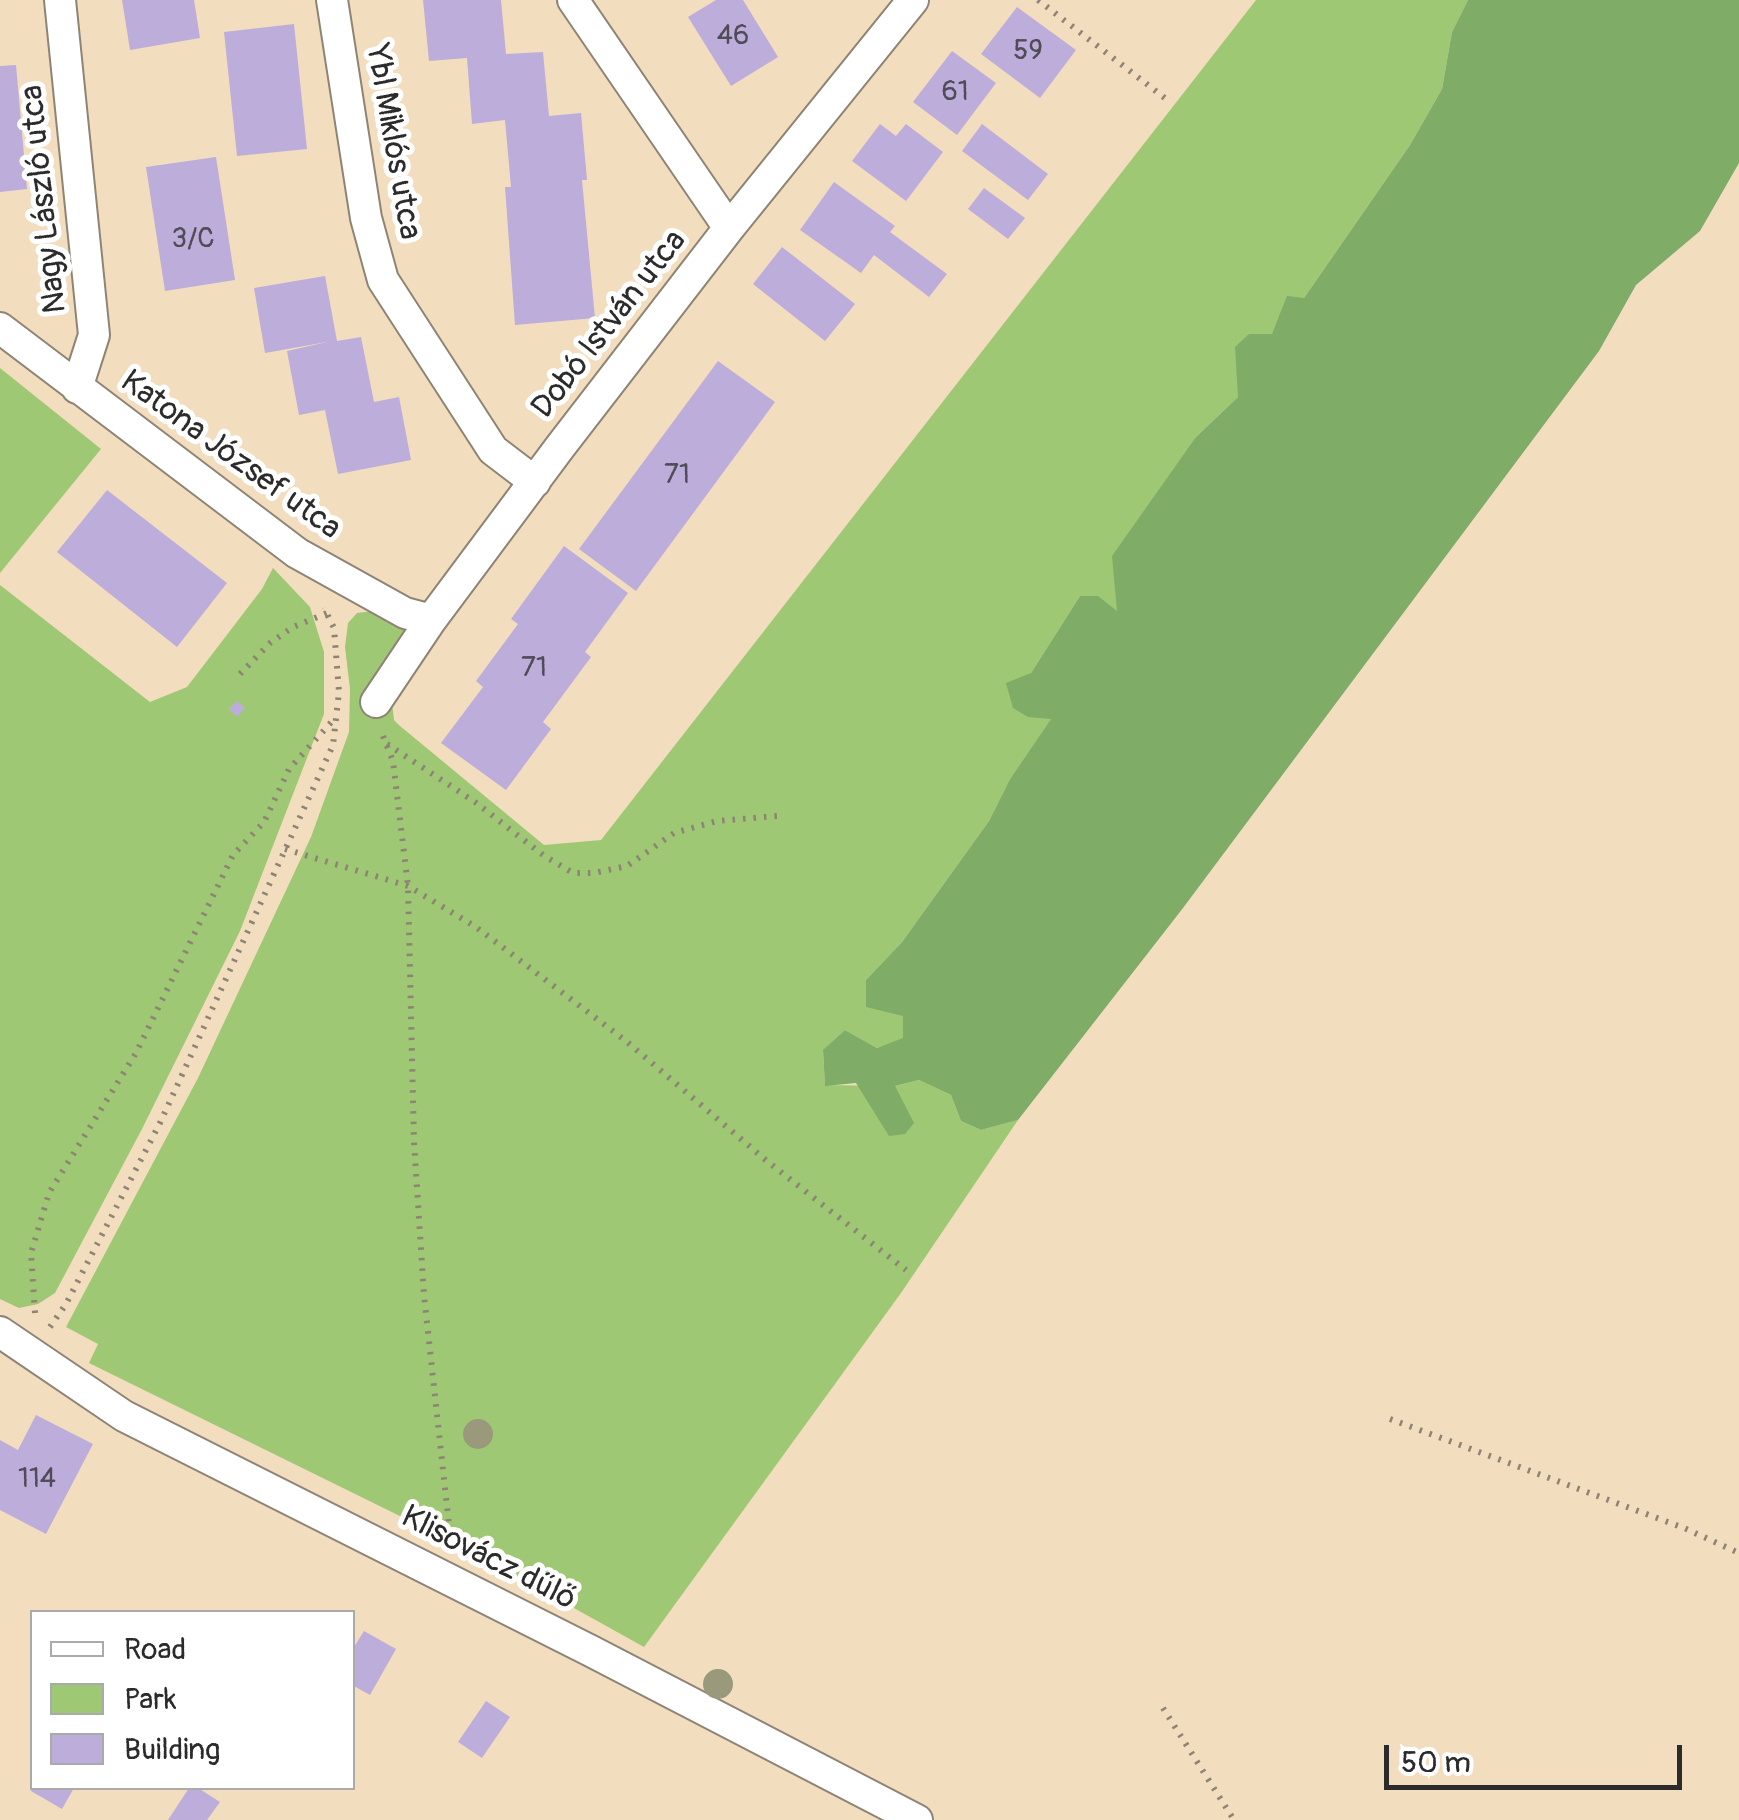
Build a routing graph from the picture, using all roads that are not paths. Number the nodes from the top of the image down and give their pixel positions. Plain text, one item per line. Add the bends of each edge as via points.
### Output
1 (60, 0) edge
2 (332, 0) edge
3 (573, 0) edge
4 (913, 0) edge
5 (729, 228) junction
6 (0, 328) edge
7 (78, 388) junction
8 (535, 482) junction
9 (431, 620) junction
10 (370, 714) road end
11 (0, 1332) edge
12 (916, 1820) edge

1 - 7 street, Nagy László utca via 94,336
2 - 8 street, Ybl Miklós utca via 366,218 383,280 493,450
3 - 5 street
4 - 5 street, Dobó István utca
5 - 8 street, Dobó István utca
6 - 7 street, Katona József utca
7 - 9 street, Katona József utca via 296,553 405,613
8 - 9 street, Dobó István utca
9 - 10 street, Dobó István utca
11 - 12 street, Klisovácz dűlő via 36,1348 124,1416

